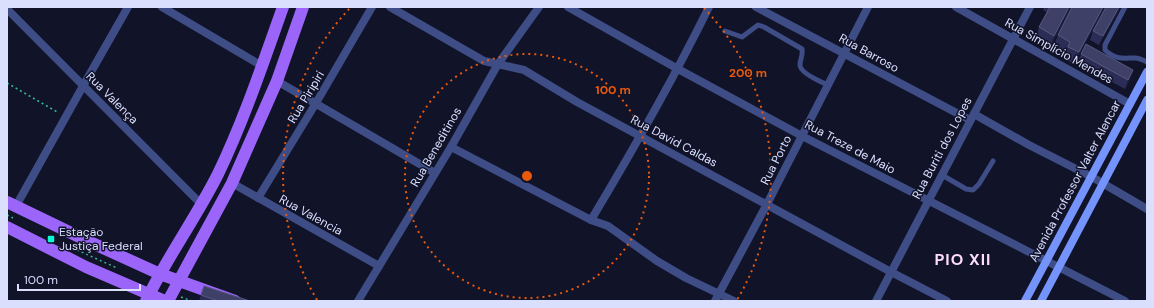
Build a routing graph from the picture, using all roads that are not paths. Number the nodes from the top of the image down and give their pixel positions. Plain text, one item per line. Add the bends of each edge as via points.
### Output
1 (128, 7) edge
2 (162, 7) edge
3 (283, 7) edge
4 (303, 7) edge
5 (372, 7) edge
6 (390, 7) edge
7 (539, 7) edge
8 (568, 7) edge
9 (709, 7) edge
10 (756, 7) edge
11 (868, 7) edge
12 (956, 7) edge
13 (1030, 7) edge
14 (1126, 7) edge
15 (7, 9) edge
16 (725, 31) dead end
17 (1012, 40) junction
18 (844, 53) junction
19 (1147, 62) edge
20 (498, 64) junction
21 (262, 66) junction
22 (678, 69) junction
23 (1147, 72) edge
24 (277, 81) junction
25 (828, 85) junction
26 (83, 86) junction
27 (316, 103) junction
28 (1130, 104) junction
29 (1146, 105) edge
30 (1124, 115) junction
31 (972, 117) junction
32 (1136, 120) junction
33 (641, 136) junction
34 (802, 136) junction
35 (451, 147) junction
36 (994, 161) dead end
37 (435, 173) junction
38 (942, 175) junction
39 (1092, 177) junction
40 (232, 183) junction
41 (1102, 183) junction
42 (258, 198) junction
43 (928, 201) junction
44 (12, 204) edge
45 (201, 204) junction
46 (767, 204) junction
47 (1147, 209) edge
48 (591, 220) junction
49 (7, 227) edge
50 (1046, 261) junction
51 (379, 266) junction
52 (1058, 267) junction
53 (891, 272) junction
54 (160, 274) junction
55 (178, 281) junction
56 (717, 297) edge
57 (148, 298) edge
58 (165, 301) edge
59 (168, 301) edge
60 (235, 301) edge
61 (358, 301) edge
62 (734, 301) edge
63 (876, 301) edge
64 (946, 301) edge
65 (1025, 301) edge
66 (1041, 301) edge
67 (1125, 301) edge

1 - 26 street
2 - 21 street
3 - 21 main road
4 - 24 main road
5 - 27 street, Rua Piripiri
6 - 20 street, Rua David Caldas via 484,61
7 - 20 street, Rua Beneditinos
8 - 22 street, Rua Treze de Maio
9 - 22 street
10 - 18 street, Rua Barroso
11 - 18 street, Rua Porto
12 - 17 street, Rua Simplício Mendes
13 - 17 street, Rua Buriti dos Lopes
14 - 19 lane via 1105,45 1105,50 1119,58 1136,58
15 - 26 street, Rua Valença
16 - 25 lane via 742,38 758,25 764,27 802,49 801,69
17 - 28 street, Rua Simplício Mendes
17 - 31 street, Rua Buriti dos Lopes
18 - 25 street, Rua Porto
18 - 31 street, Rua Barroso
20 - 33 street, Rua David Caldas via 524,70
20 - 35 street, Rua Beneditinos
21 - 45 main road via 238,127
22 - 33 street
22 - 34 street, Rua Treze de Maio
23 - 28 main road, Avenida Professor Valter Alencar
24 - 27 street
24 - 40 main road
25 - 34 street, Rua Porto
26 - 44 street
26 - 45 street, Rua Valença
27 - 37 street
27 - 42 street, Rua Piripiri
28 - 30 main road, Avenida Professor Valter Alencar
29 - 32 main road, Avenida Professor Valter Alencar
30 - 32 main road
30 - 39 main road, Avenida Professor Valter Alencar
31 - 38 street, Rua Buriti dos Lopes
31 - 39 street, Rua Barroso
32 - 41 main road, Avenida Professor Valter Alencar
33 - 46 street, Rua David Caldas
33 - 48 street
34 - 43 street, Rua Treze de Maio
34 - 46 street, Rua Porto
35 - 37 street, Rua Beneditinos
35 - 48 street
36 - 38 lane via 973,190
37 - 51 street, Rua Beneditinos
38 - 43 street, Rua Buriti dos Lopes
39 - 41 street, Rua Barroso
39 - 50 main road, Avenida Professor Valter Alencar
40 - 42 street, Rua Valencia
40 - 55 main road
41 - 47 street, Rua Barroso
41 - 52 main road, Avenida Professor Valter Alencar
42 - 51 street, Rua Valencia
43 - 50 street, Rua Treze de Maio
43 - 53 street, Rua Buriti dos Lopes
44 - 54 main road
45 - 54 main road
46 - 53 street, Rua David Caldas
46 - 56 street, Rua Porto
48 - 56 street via 615,230 657,261
49 - 57 main road
50 - 52 street, Rua Treze de Maio
50 - 65 main road, Avenida Professor Valter Alencar
51 - 61 street, Rua Beneditinos
52 - 66 main road, Avenida Professor Valter Alencar
52 - 67 street, Rua Treze de Maio
53 - 63 street, Rua Buriti dos Lopes
53 - 64 street, Rua David Caldas
54 - 55 main road
54 - 57 main road
55 - 59 main road
55 - 60 main road
56 - 62 street
57 - 58 main road

